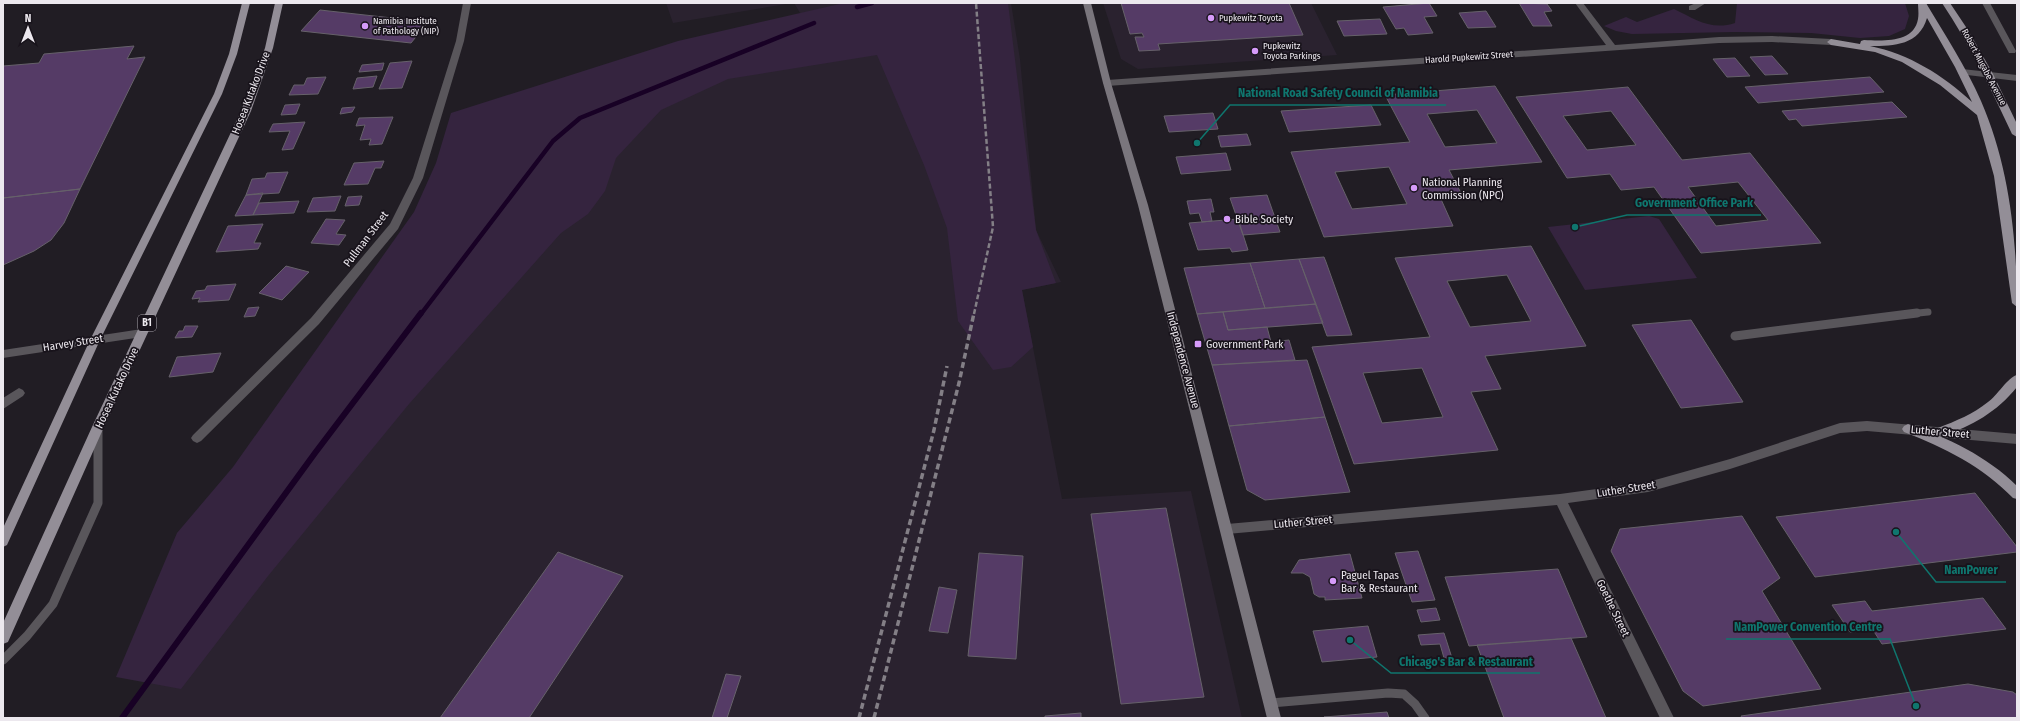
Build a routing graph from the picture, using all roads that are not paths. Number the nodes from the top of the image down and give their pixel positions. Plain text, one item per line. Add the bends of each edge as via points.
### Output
1 (246, 3) edge
2 (279, 3) edge
3 (467, 3) edge
4 (1087, 3) edge
5 (1579, 3) edge
6 (1702, 3) edge
7 (1922, 3) edge
8 (1946, 3) edge
9 (1986, 3) edge
10 (1692, 8) dead end
11 (1832, 42) junction
12 (1612, 47) junction
13 (2012, 51) dead end
14 (1962, 72) junction
15 (1989, 74) junction
16 (2016, 78) edge
17 (1107, 83) junction
18 (1981, 115) junction
19 (2017, 134) edge
20 (2017, 303) edge
21 (1928, 312) dead end
22 (142, 333) junction
23 (1735, 336) dead end
24 (95, 340) junction
25 (3, 354) edge
26 (2017, 379) edge
27 (19, 393) dead end
28 (3, 404) edge
29 (98, 427) junction
30 (1908, 429) junction
31 (1942, 431) junction
32 (197, 438) dead end
33 (2017, 439) edge
34 (2017, 494) edge
35 (1560, 499) junction
36 (1227, 529) junction
37 (3, 541) edge
38 (3, 638) edge
39 (3, 660) edge
40 (1271, 703) junction
41 (1274, 718) edge
42 (1425, 718) edge
43 (1667, 718) edge

1 - 24 main road via 233,54 218,94
2 - 22 main road, Hosea Kutako Drive / B1 via 269,48 246,111
3 - 32 street, Pullman Street via 460,41 418,178 394,226 315,321
4 - 17 main road, Independence Avenue
5 - 12 street
6 - 10 street
7 - 11 main road via 1922,27 1913,37 1898,42
7 - 14 main road
8 - 15 main road, Robert Mugabe Avenue
9 - 13 street
11 - 12 street, Harold Pupkewitz Street via 1765,39
11 - 18 main road via 1878,50 1922,69 1956,91
12 - 17 street, Harold Pupkewitz Street
14 - 15 street
14 - 18 main road
15 - 16 street
15 - 19 main road, Robert Mugabe Avenue
17 - 36 main road, Independence Avenue via 1143,205
18 - 20 main road via 1989,135 1999,183
21 - 23 lane
22 - 24 street, Harvey Street
22 - 29 main road, Hosea Kutako Drive / B1
24 - 25 street, Harvey Street
24 - 37 main road
26 - 31 main road via 1998,402 1975,417
27 - 28 street
29 - 38 main road, Hosea Kutako Drive / B1
29 - 39 lane via 98,503 53,604
30 - 31 street, Luther Street
30 - 34 main road via 1931,437 1970,457 2008,484
30 - 35 street, Luther Street via 1867,426 1840,428 1730,464 1648,487
31 - 33 street, Luther Street
35 - 36 street, Luther Street
35 - 43 street, Goethe Street
36 - 40 main road, Independence Avenue
40 - 41 main road, Independence Avenue
40 - 42 lane via 1388,693 1404,694

